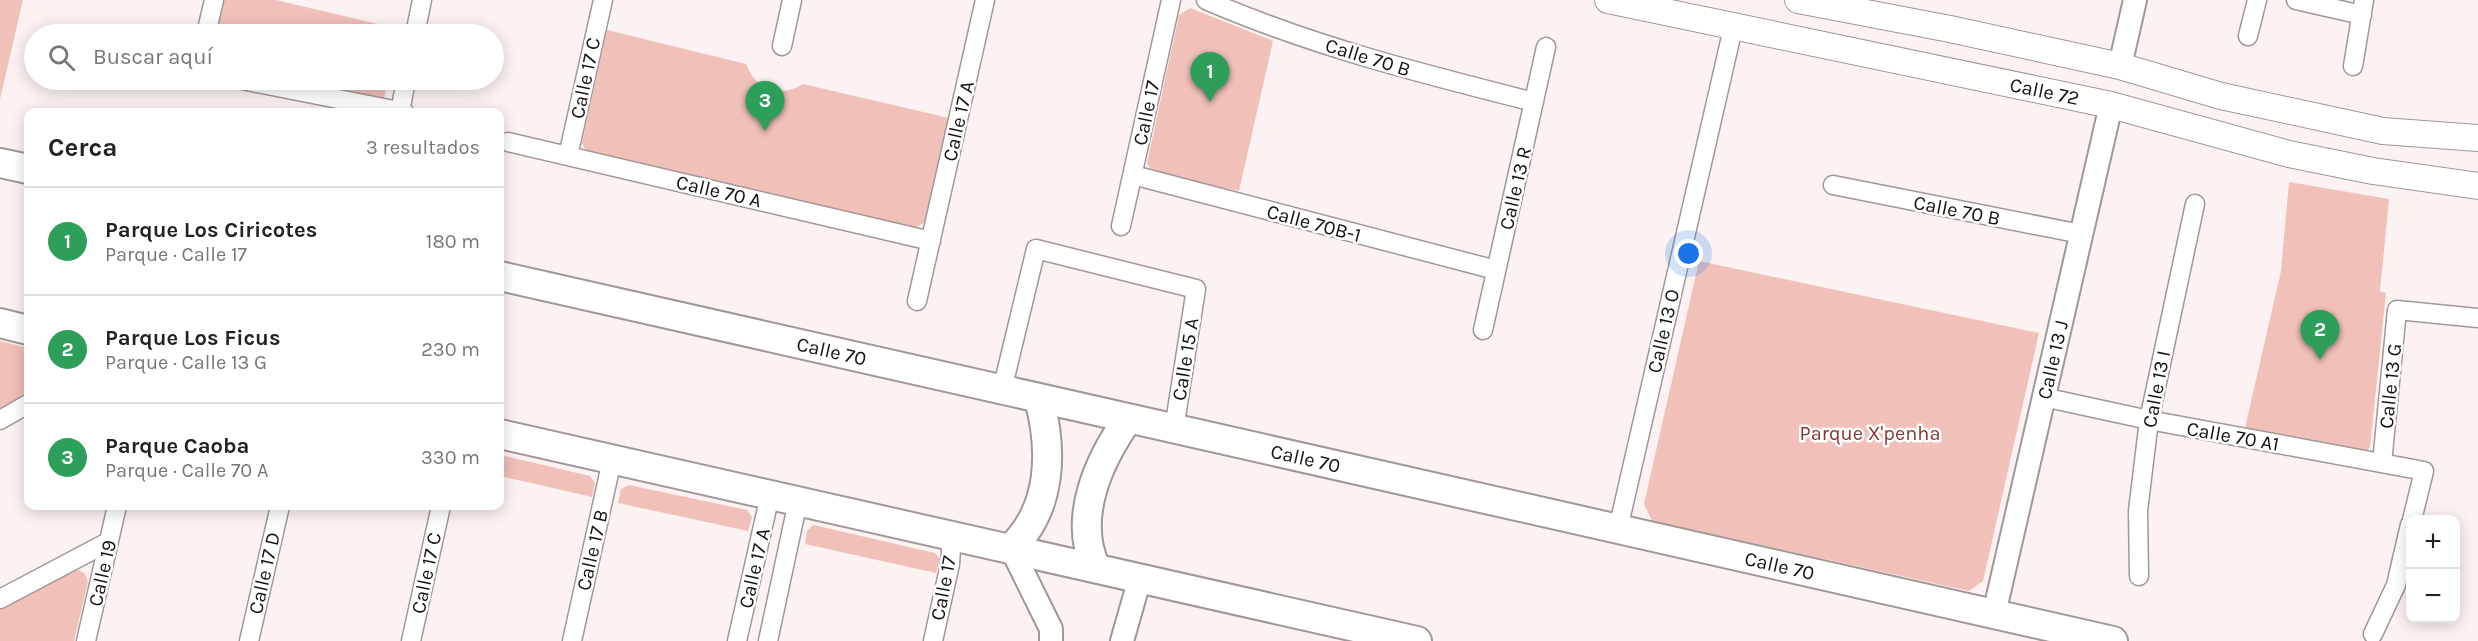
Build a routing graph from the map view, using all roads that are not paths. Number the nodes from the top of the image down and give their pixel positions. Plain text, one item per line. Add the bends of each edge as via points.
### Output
1 (214, 0) edge
2 (422, 0) edge
3 (603, 0) edge
4 (792, 0) edge
5 (985, 0) edge
6 (1171, 0) edge
7 (1798, 0) edge
8 (2135, 0) edge
9 (2257, 0) edge
10 (2296, 0) edge
11 (1216, 2) edge
12 (1622, 2) edge
13 (1869, 7) edge
14 (2363, 8) edge
15 (208, 24) edge
16 (417, 24) edge
17 (1733, 28) junction
18 (1950, 29) junction
19 (2248, 36) dead end
20 (782, 46) dead end
21 (1546, 47) dead end
22 (2120, 66) junction
23 (2353, 66) dead end
24 (1941, 70) junction
25 (292, 90) edge
26 (405, 90) edge
27 (2221, 96) junction
28 (1534, 102) junction
29 (2111, 105) junction
30 (382, 108) edge
31 (402, 108) edge
32 (2213, 134) junction
33 (2478, 138) edge
34 (508, 142) dead end
35 (568, 156) junction
36 (0, 163) edge
37 (24, 168) edge
38 (1132, 175) junction
39 (1833, 185) dead end
40 (2478, 186) edge
41 (2195, 204) dead end
42 (1121, 226) dead end
43 (2081, 234) junction
44 (931, 241) junction
45 (1496, 270) junction
46 (504, 277) edge
47 (917, 302) dead end
48 (2478, 318) edge
49 (0, 323) edge
50 (24, 329) edge
51 (1483, 330) dead end
52 (1002, 390) junction
53 (2043, 397) junction
54 (1039, 399) junction
55 (24, 406) edge
56 (1128, 419) junction
57 (0, 420) edge
58 (2149, 420) junction
59 (1174, 429) junction
60 (504, 435) edge
61 (612, 459) junction
62 (2382, 463) junction
63 (770, 495) junction
64 (798, 501) junction
65 (116, 510) edge
66 (279, 510) edge
67 (440, 510) edge
68 (2413, 515) edge
69 (1618, 529) junction
70 (952, 535) junction
71 (108, 542) junction
72 (2406, 542) edge
73 (1011, 548) junction
74 (1096, 568) junction
75 (2139, 576) dead end
76 (1140, 578) junction
77 (0, 599) edge
78 (1994, 614) junction
79 (2373, 634) dead end
80 (86, 641) edge
81 (249, 641) edge
82 (411, 641) edge
83 (572, 641) edge
84 (737, 641) edge
85 (768, 641) edge
86 (933, 641) edge
87 (1051, 641) edge
88 (1122, 641) edge
89 (1417, 641) edge
90 (2113, 641) edge

1 - 15 street
2 - 16 street
3 - 35 street, Calle 17 C
4 - 20 street
5 - 44 street, Calle 17 A
6 - 38 street, Calle 17
7 - 13 main road, Calle 72
8 - 22 street
9 - 19 street
10 - 14 street
11 - 28 street, Calle 70 B via 1258,22 1390,66
12 - 17 main road, Calle 72
13 - 18 main road, Calle 72
14 - 23 street
17 - 24 main road, Calle 72
17 - 69 street, Calle 13 O
18 - 22 main road, Calle 72
18 - 24 main road
21 - 28 street, Calle 13 R
22 - 27 main road, Calle 72
24 - 29 main road, Calle 72
25 - 30 street
26 - 31 street
27 - 32 main road
27 - 33 main road, Calle 72 via 2382,131
28 - 45 street, Calle 13 R
29 - 32 main road, Calle 72
29 - 43 street, Calle 13 J
32 - 40 main road, Calle 72 via 2373,171
34 - 35 street, Calle 70 A
35 - 44 street, Calle 70 A
36 - 37 main road
38 - 42 street, Calle 17
38 - 45 street, Calle 70B-1
39 - 43 street, Calle 70 B
41 - 58 street, Calle 13 I
43 - 53 street, Calle 13 J
44 - 47 street, Calle 17 A
45 - 51 street, Calle 13 R
46 - 52 main road, Calle 70
48 - 62 street, Calle 13 G via 2397,310
49 - 50 main road
52 - 54 main road, Calle 70
52 - 59 street, Calle 15 A via 1036,249 1197,289
53 - 58 street, Calle 70 A1
53 - 78 street, Calle 13 J
54 - 56 main road, Calle 70
54 - 73 main road via 1047,428 1045,486 1036,514 1023,537
55 - 57 street
56 - 59 main road, Calle 70
56 - 74 main road via 1109,445 1090,499 1090,555
58 - 62 street, Calle 70 A1
58 - 75 street, Calle 13 I via 2138,511
59 - 69 main road, Calle 70
60 - 61 main road
61 - 63 main road
61 - 83 street, Calle 17 B
62 - 68 street, Calle 70 A1 via 2424,471
63 - 64 main road
63 - 84 street, Calle 17 A
64 - 70 main road
64 - 85 street, Calle 17 A
65 - 71 street, Calle 19
66 - 81 street, Calle 17 D
67 - 82 street, Calle 17 C
69 - 78 main road, Calle 70
70 - 73 main road
70 - 86 street, Calle 17 via 950,564
71 - 77 street
71 - 80 street, Calle 19
72 - 79 street via 2396,585
73 - 74 main road
73 - 87 street via 1051,629
74 - 76 main road
76 - 88 street
76 - 89 main road
78 - 90 main road, Calle 70

